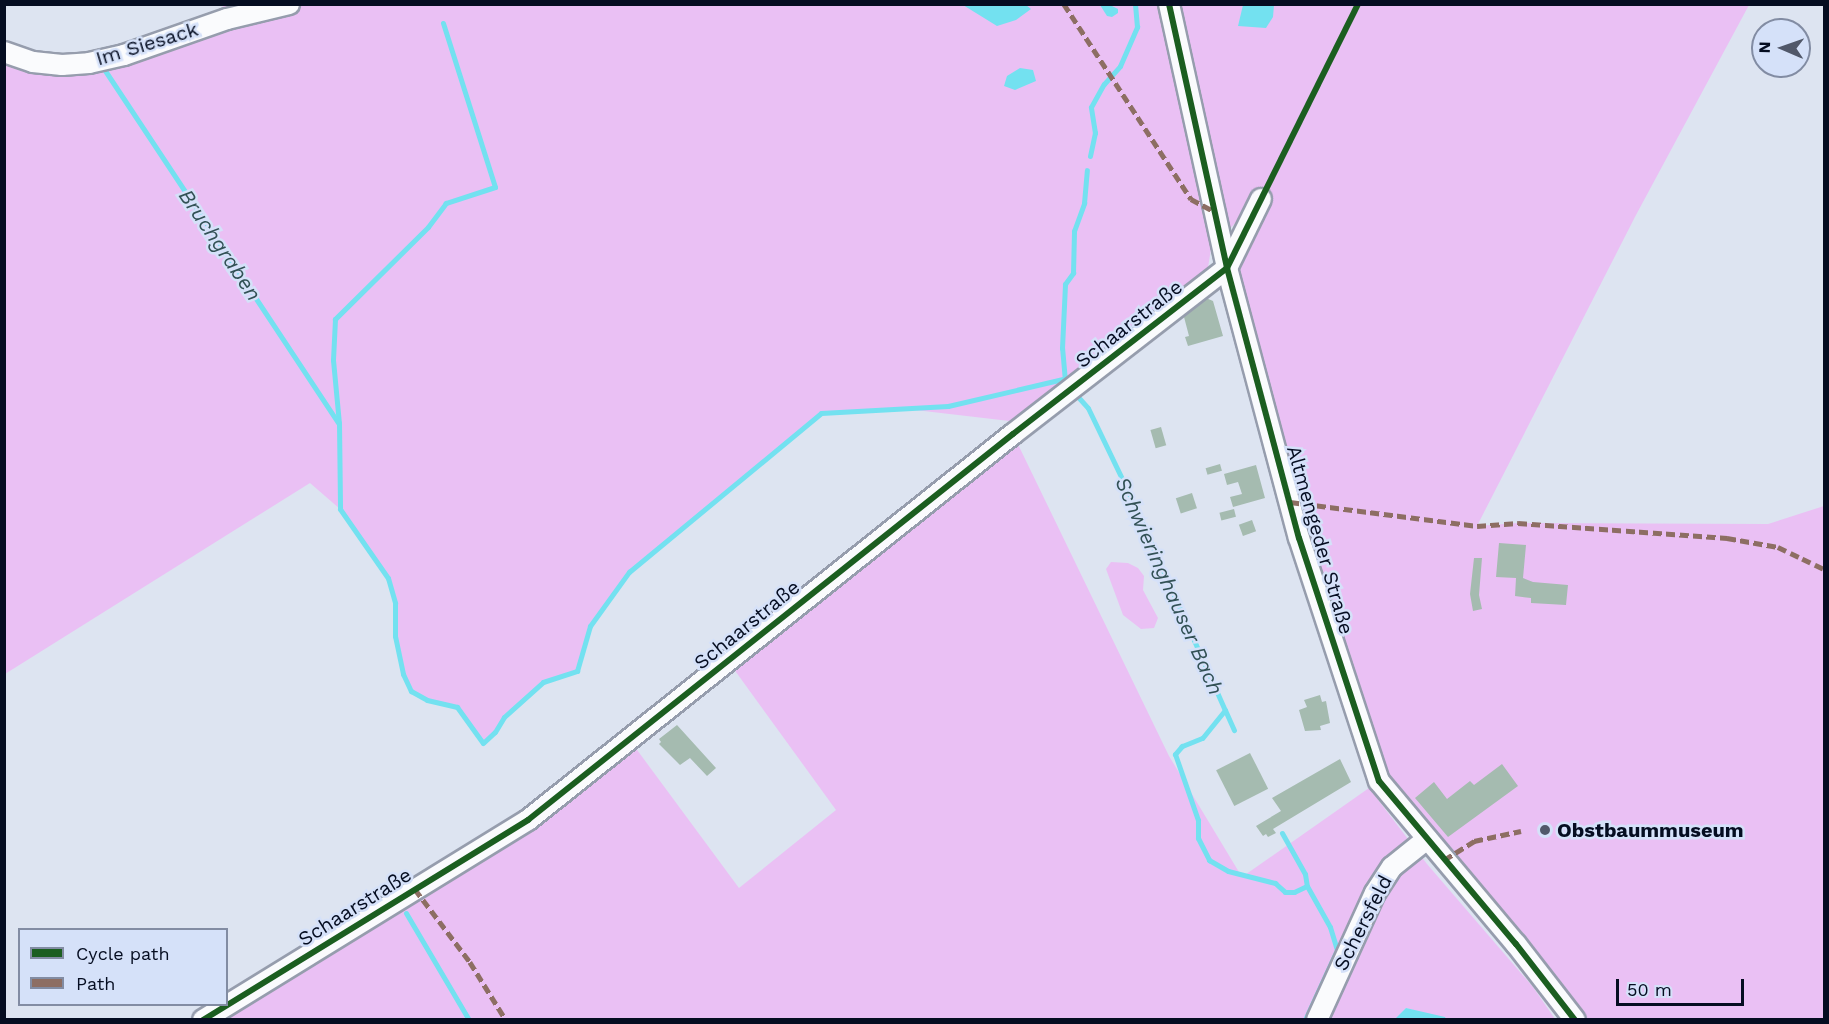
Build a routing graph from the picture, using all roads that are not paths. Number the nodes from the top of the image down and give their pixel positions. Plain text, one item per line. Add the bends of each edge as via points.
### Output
1 (289, 4) edge
2 (1169, 4) edge
3 (4, 52) edge
4 (1261, 199) dead end
5 (1227, 268) junction
6 (1427, 839) junction
7 (228, 1005) edge
8 (226, 1006) edge
9 (203, 1020) edge
10 (1317, 1020) edge
11 (1575, 1020) edge

1 - 3 street, Im Siesack via 227,19 124,55 89,63 33,62
2 - 5 street, Altmengeder Straße
4 - 5 street, Schaarstraße
5 - 6 street, Altmengeder Straße via 1299,538 1364,742 1379,781
5 - 7 street, Schaarstraße via 528,820
6 - 10 street, Schersfeld via 1392,867 1375,893
6 - 11 street, Altmengeder Straße
8 - 9 street, Schaarstraße

